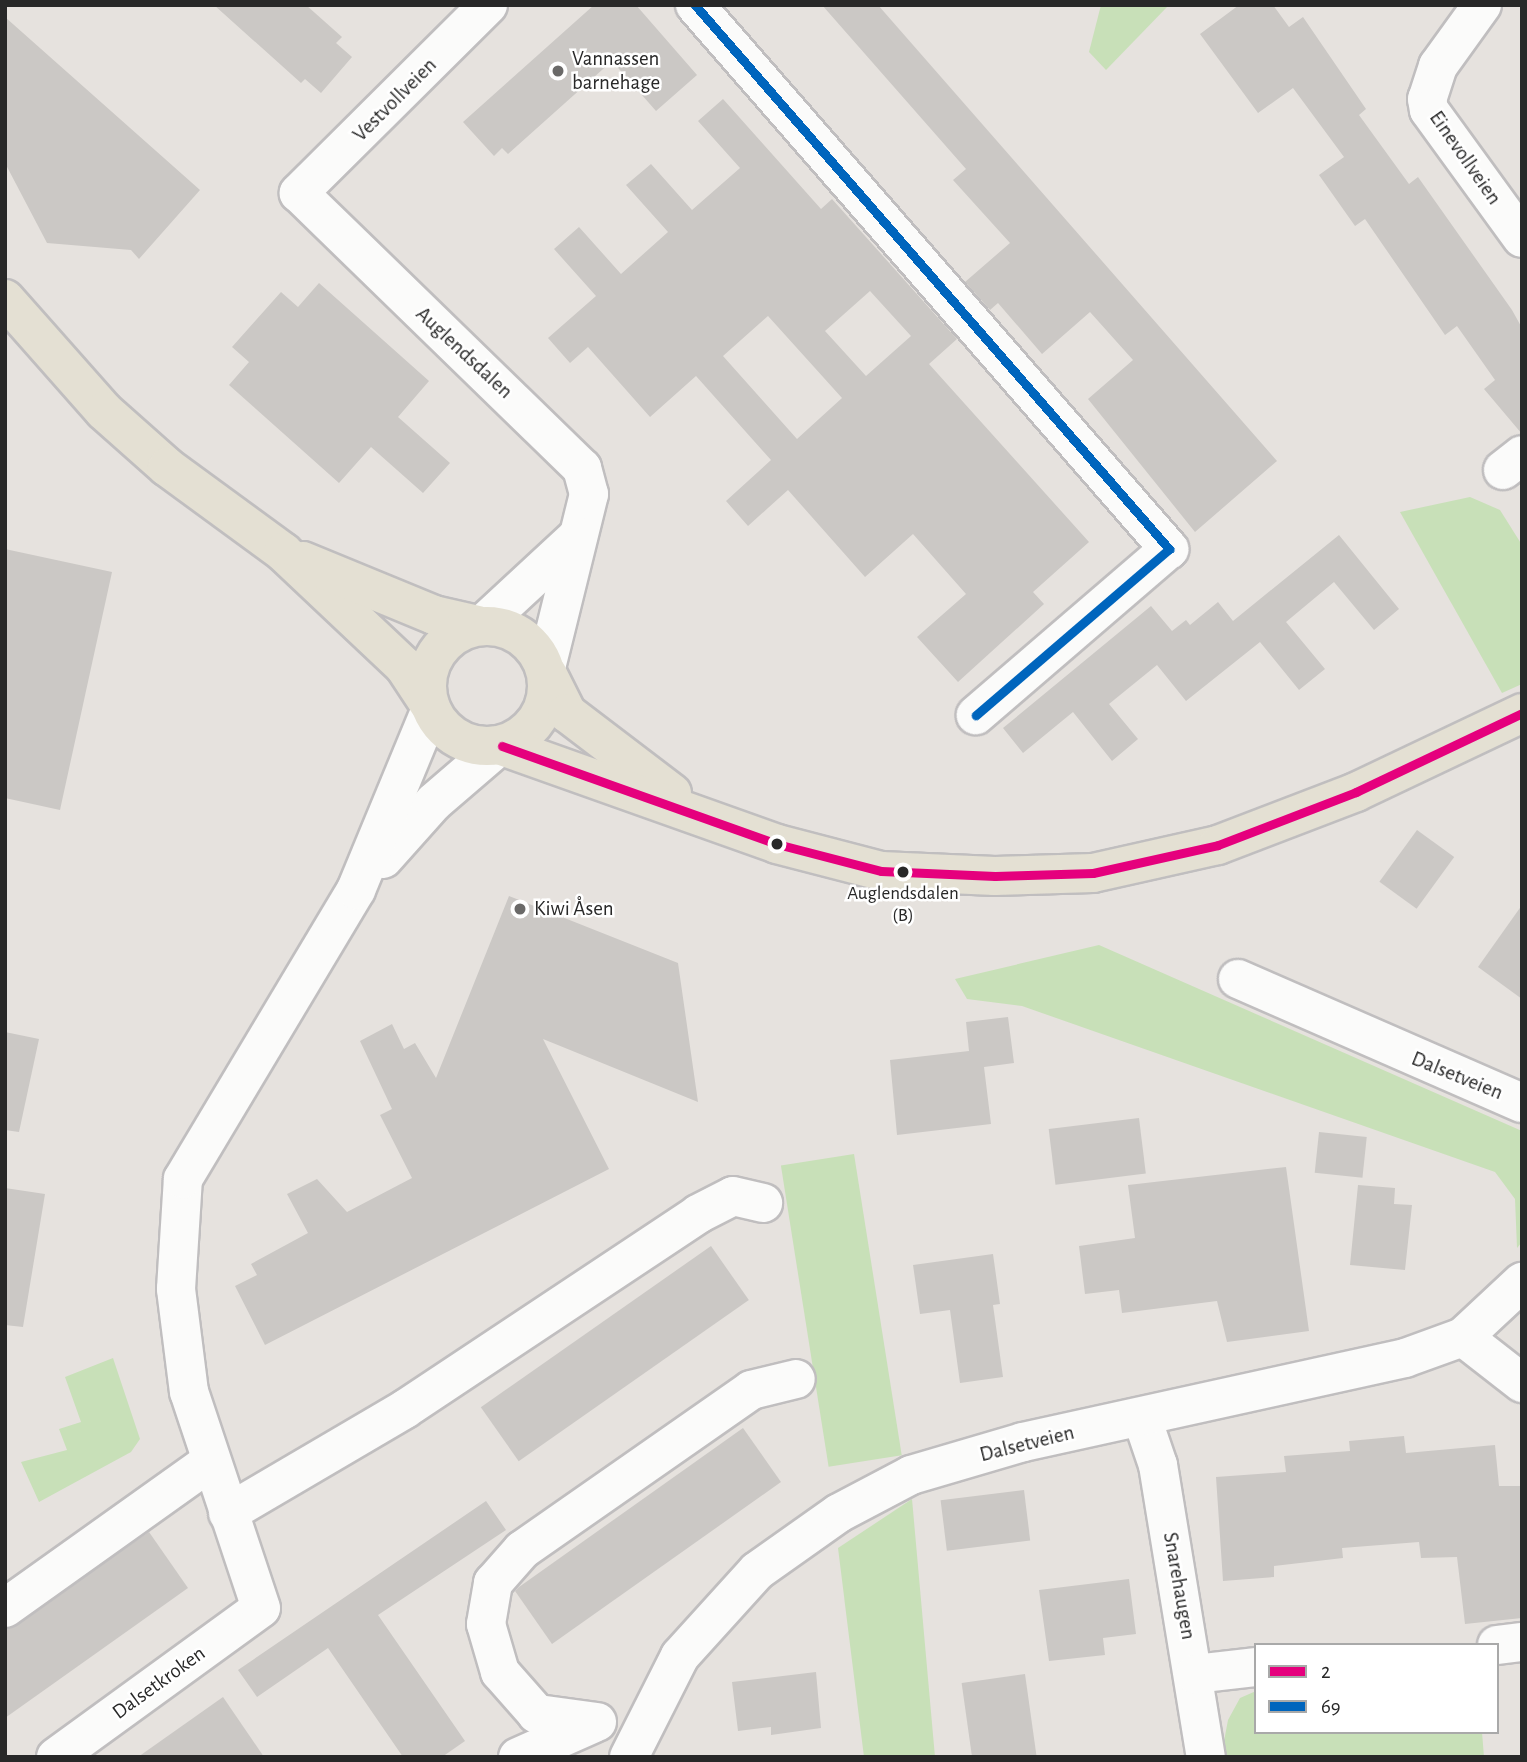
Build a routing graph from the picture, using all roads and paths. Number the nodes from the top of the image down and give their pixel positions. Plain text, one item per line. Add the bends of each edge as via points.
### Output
1 (488, 5) edge
2 (695, 5) edge
3 (1482, 5) edge
4 (299, 193) joint
5 (1522, 238) edge
6 (5, 299) edge
7 (582, 532) junction
8 (283, 552) junction
9 (480, 625) junction
10 (547, 670) junction
11 (430, 707) junction
12 (1522, 713) edge
13 (976, 715) dead end
14 (500, 746) junction
15 (707, 819) junction
16 (356, 890) junction
17 (1238, 979) dead end
18 (1522, 1102) edge
19 (763, 1203) dead end
20 (1522, 1282) edge
21 (1463, 1337) junction
22 (796, 1380) dead end
23 (1522, 1383) edge
24 (1142, 1418) junction
25 (210, 1462) junction
26 (228, 1513) junction
27 (5, 1608) edge
28 (1522, 1642) edge
29 (1499, 1645) edge
30 (1254, 1667) edge
31 (1195, 1674) junction
32 (597, 1722) junction
33 (634, 1742) edge
34 (56, 1757) edge
35 (518, 1757) edge
36 (1206, 1757) edge

1 - 4 street, Vestvollveien
2 - 13 street via 1169,549
3 - 5 street, Einevollveien via 1438,66 1427,99 1429,110
4 - 7 street, Auglendsdalen via 582,468 589,494
6 - 8 main road via 104,411 167,467
7 - 9 street
7 - 10 street, Auglendsdalen
8 - 9 main road via 434,615
8 - 11 main road via 404,666
9 - 10 main road via 509,629 521,636
9 - 11 main road via 446,640 428,670
10 - 14 main road via 546,704 535,722
10 - 15 main road via 567,713
11 - 14 main road via 446,732 470,745
11 - 16 street
12 - 15 main road via 1356,792 1218,845 1093,873 995,876 881,871
14 - 15 main road
14 - 16 street via 434,802
16 - 25 street via 183,1179 176,1289 189,1392
17 - 18 street, Dalsetveien
19 - 26 street via 733,1196 698,1214 405,1409
20 - 21 street, Dalsetveien
21 - 23 street
21 - 24 street, Dalsetveien via 1405,1358
22 - 32 street via 751,1390 522,1550 493,1583 485,1624 500,1672 537,1714
24 - 31 street, Snarehaugen via 1158,1465
24 - 33 street, Dalsetveien via 1023,1442 911,1475 839,1513 757,1571 680,1657
25 - 26 street
25 - 27 street
26 - 34 street, Dalsetkroken via 261,1608
28 - 29 street
30 - 31 street
31 - 36 street, Snarehaugen
32 - 33 street
32 - 35 street

